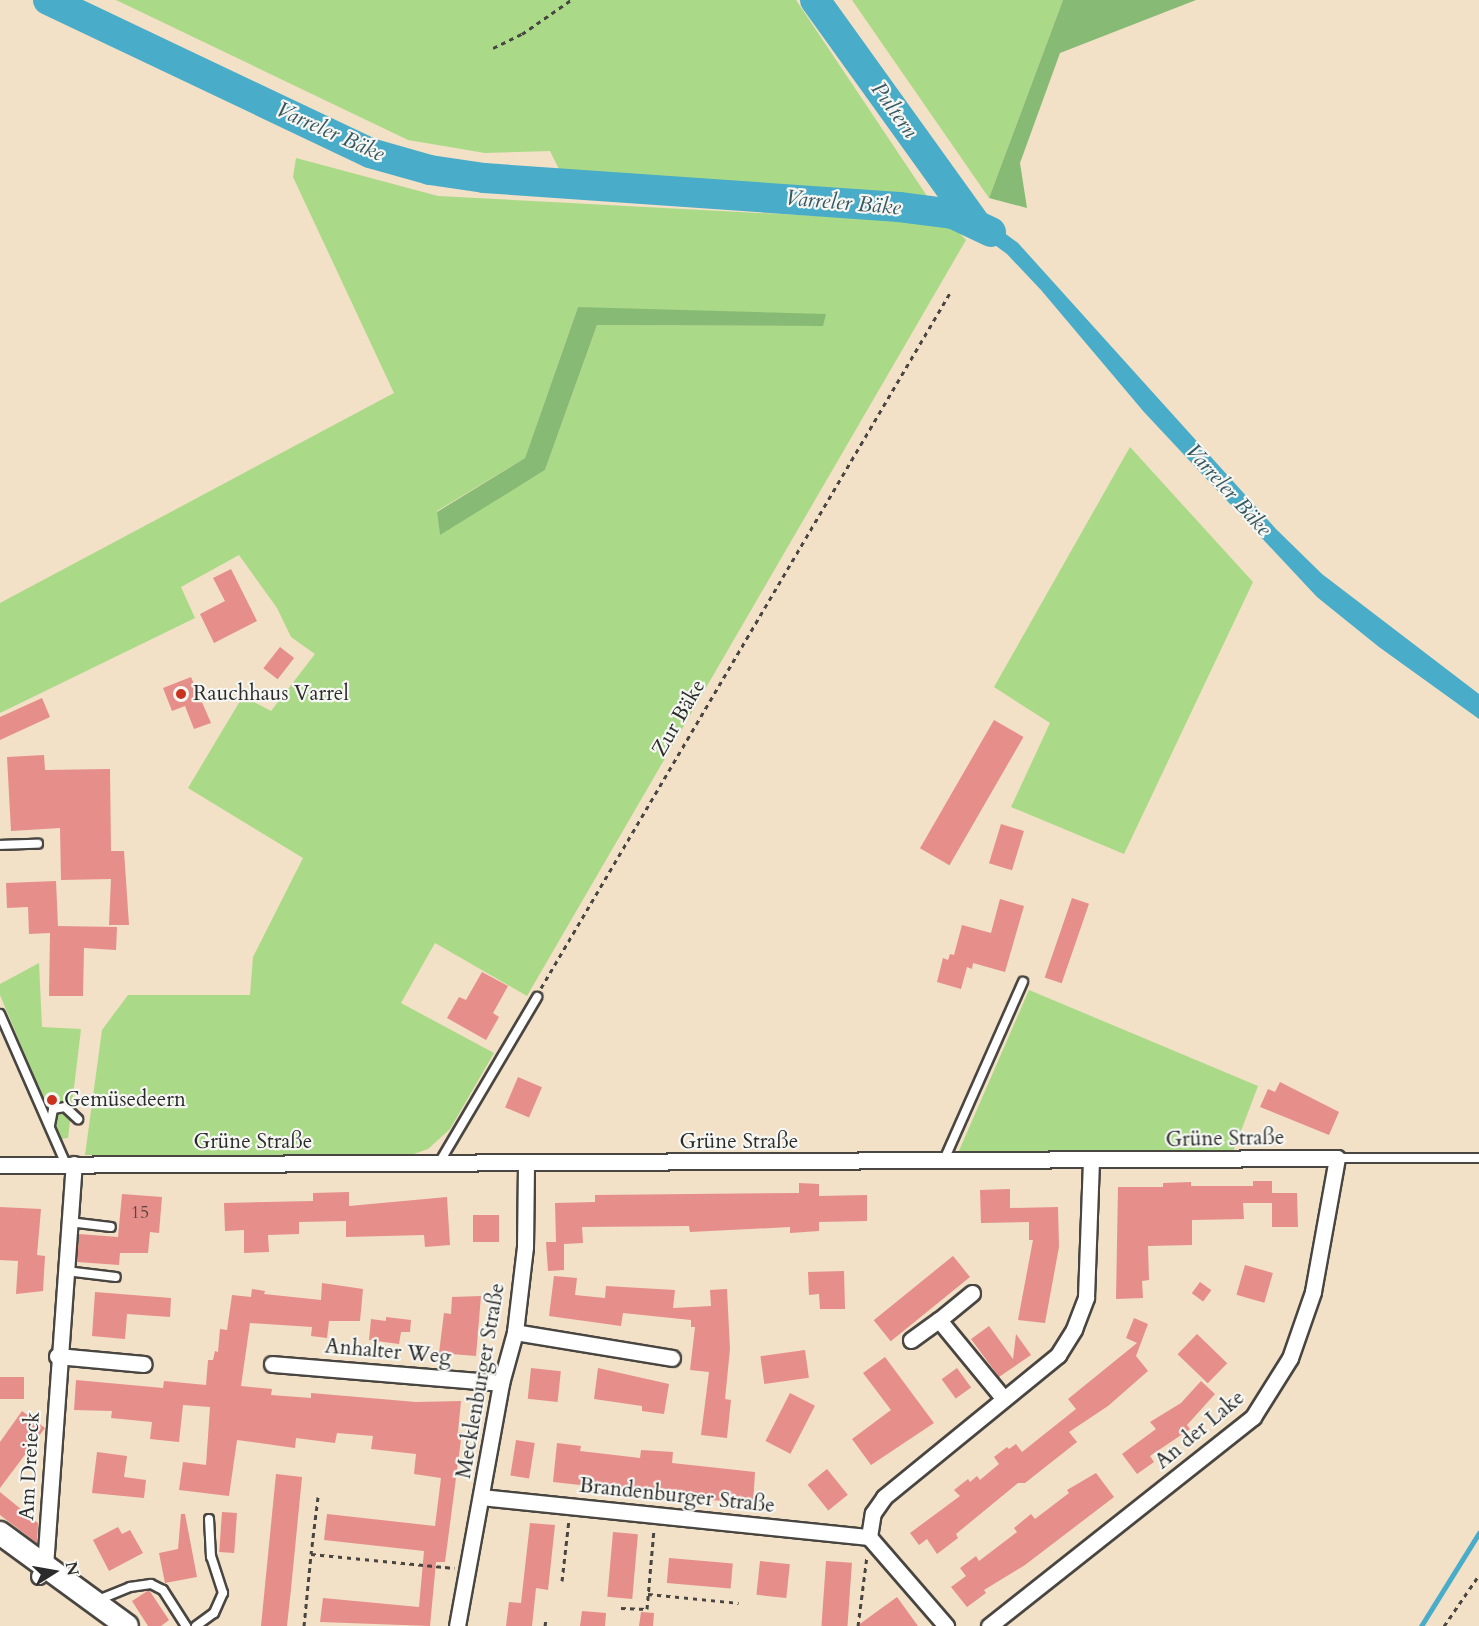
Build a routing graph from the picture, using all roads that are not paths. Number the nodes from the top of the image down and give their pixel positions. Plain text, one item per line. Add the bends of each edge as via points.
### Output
1 (38, 844) dead end
2 (0, 845) edge
3 (1023, 982) dead end
4 (537, 997) road end
5 (0, 1014) edge
6 (78, 1119) dead end
7 (50, 1127) junction
8 (1337, 1158) junction
9 (1479, 1158) edge
10 (944, 1160) junction
11 (1090, 1162) junction
12 (439, 1163) junction
13 (70, 1164) junction
14 (526, 1164) junction
15 (0, 1165) edge
16 (69, 1222) junction
17 (111, 1227) dead end
18 (64, 1271) junction
19 (116, 1276) dead end
20 (972, 1293) dead end
21 (939, 1320) junction
22 (515, 1332) junction
23 (910, 1340) dead end
24 (57, 1356) junction
25 (672, 1358) dead end
26 (144, 1364) dead end
27 (272, 1364) dead end
28 (501, 1383) junction
29 (1004, 1399) junction
30 (481, 1497) junction
31 (209, 1519) dead end
32 (0, 1533) edge
33 (869, 1537) junction
34 (42, 1571) junction
35 (94, 1602) junction
36 (127, 1626) edge
37 (186, 1626) edge
38 (196, 1626) edge
39 (457, 1626) edge
40 (946, 1626) edge
41 (989, 1626) edge

1 - 2 lane
3 - 10 lane
4 - 12 lane
5 - 7 lane
6 - 7 lane via 65,1107 53,1109
7 - 13 lane
8 - 9 lane, Grüne Straße
8 - 11 street, Grüne Straße
8 - 41 street, An der Lake via 1313,1292 1290,1359 1253,1417
10 - 11 street, Grüne Straße
10 - 14 street, Grüne Straße
11 - 29 street via 1086,1297 1074,1329 1058,1355
12 - 13 street, Grüne Straße
12 - 14 street, Grüne Straße
13 - 15 street, Grüne Straße
13 - 16 street, Am Dreieck
14 - 22 street, Mecklenburger Straße via 525,1247
16 - 17 lane
16 - 18 street, Am Dreieck
18 - 19 lane
18 - 24 street, Am Dreieck
20 - 21 street
21 - 23 street
21 - 29 street
22 - 25 street
22 - 28 street, Mecklenburger Straße
24 - 26 street
24 - 34 street, Am Dreieck
27 - 28 street, Anhalter Weg
28 - 30 street, Mecklenburger Straße
29 - 33 street via 884,1497 873,1514
30 - 33 street, Brandenburger Straße
30 - 39 street, Mecklenburger Straße
31 - 38 lane via 211,1557 223,1593 214,1613
32 - 34 main road
33 - 40 street
34 - 35 main road
35 - 36 main road
35 - 37 lane via 130,1587 151,1584 163,1590

